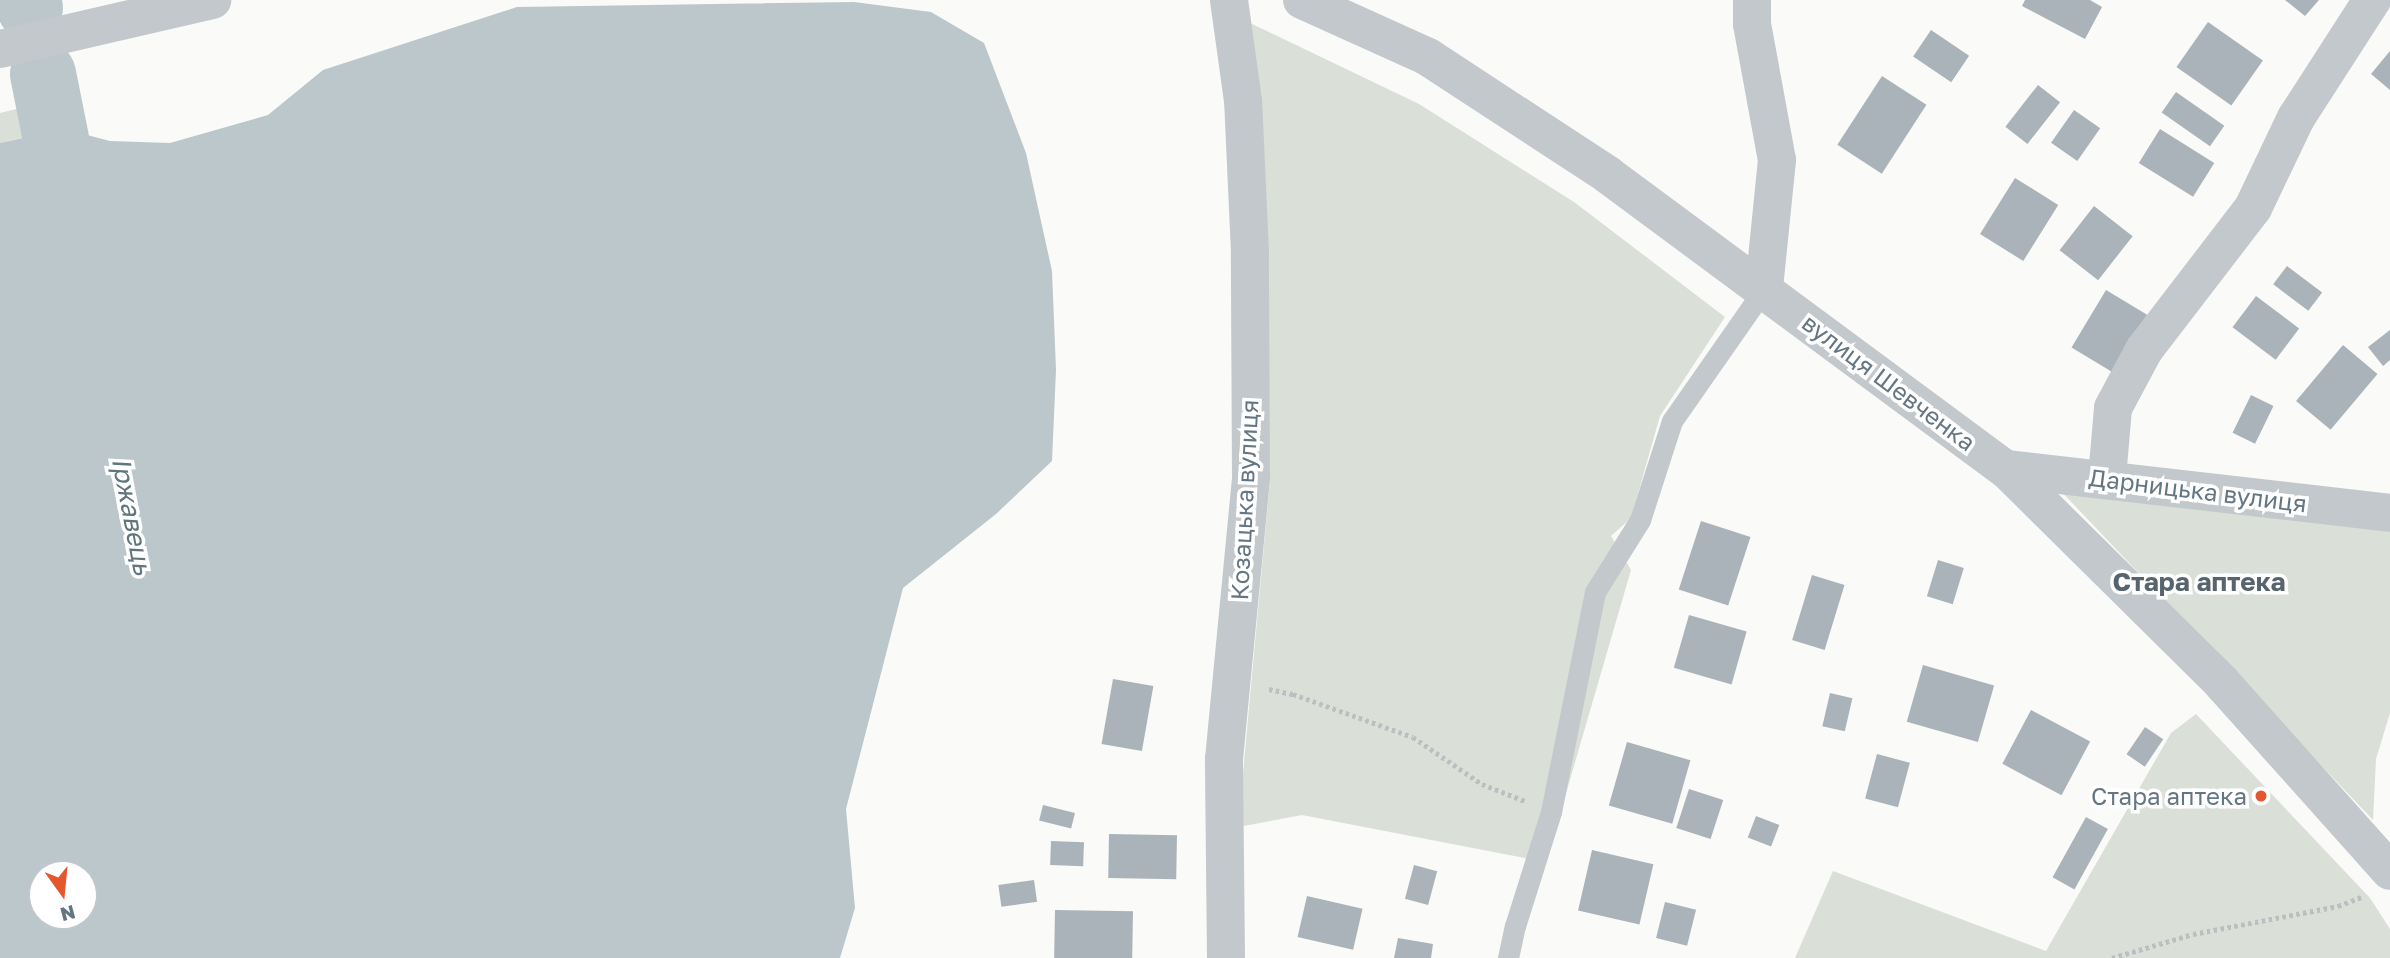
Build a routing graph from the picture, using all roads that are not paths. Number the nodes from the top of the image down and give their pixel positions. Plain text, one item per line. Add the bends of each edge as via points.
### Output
1 (212, 0) edge
2 (1229, 0) edge
3 (1302, 0) edge
4 (1752, 0) edge
5 (2372, 0) edge
6 (0, 50) edge
7 (1764, 289) junction
8 (2006, 469) junction
9 (2107, 478) junction
10 (2390, 513) edge
11 (2377, 883) edge
12 (1226, 958) edge
13 (1508, 958) edge

1 - 6 street
2 - 12 street, Козацька вулиця via 1243,101 1250,253 1251,450 1224,759
3 - 7 street, вулиця Шевченка via 1428,57 1608,176
4 - 7 street via 1752,24 1777,160
5 - 9 street via 2296,118 2253,208 2144,350 2113,408
7 - 8 street, вулиця Шевченка
7 - 13 lane via 1672,421 1640,520 1595,592 1551,812
8 - 9 street, Дарницька вулиця
8 - 11 street, вулиця Шевченка via 2222,683
9 - 10 street, Дарницька вулиця

